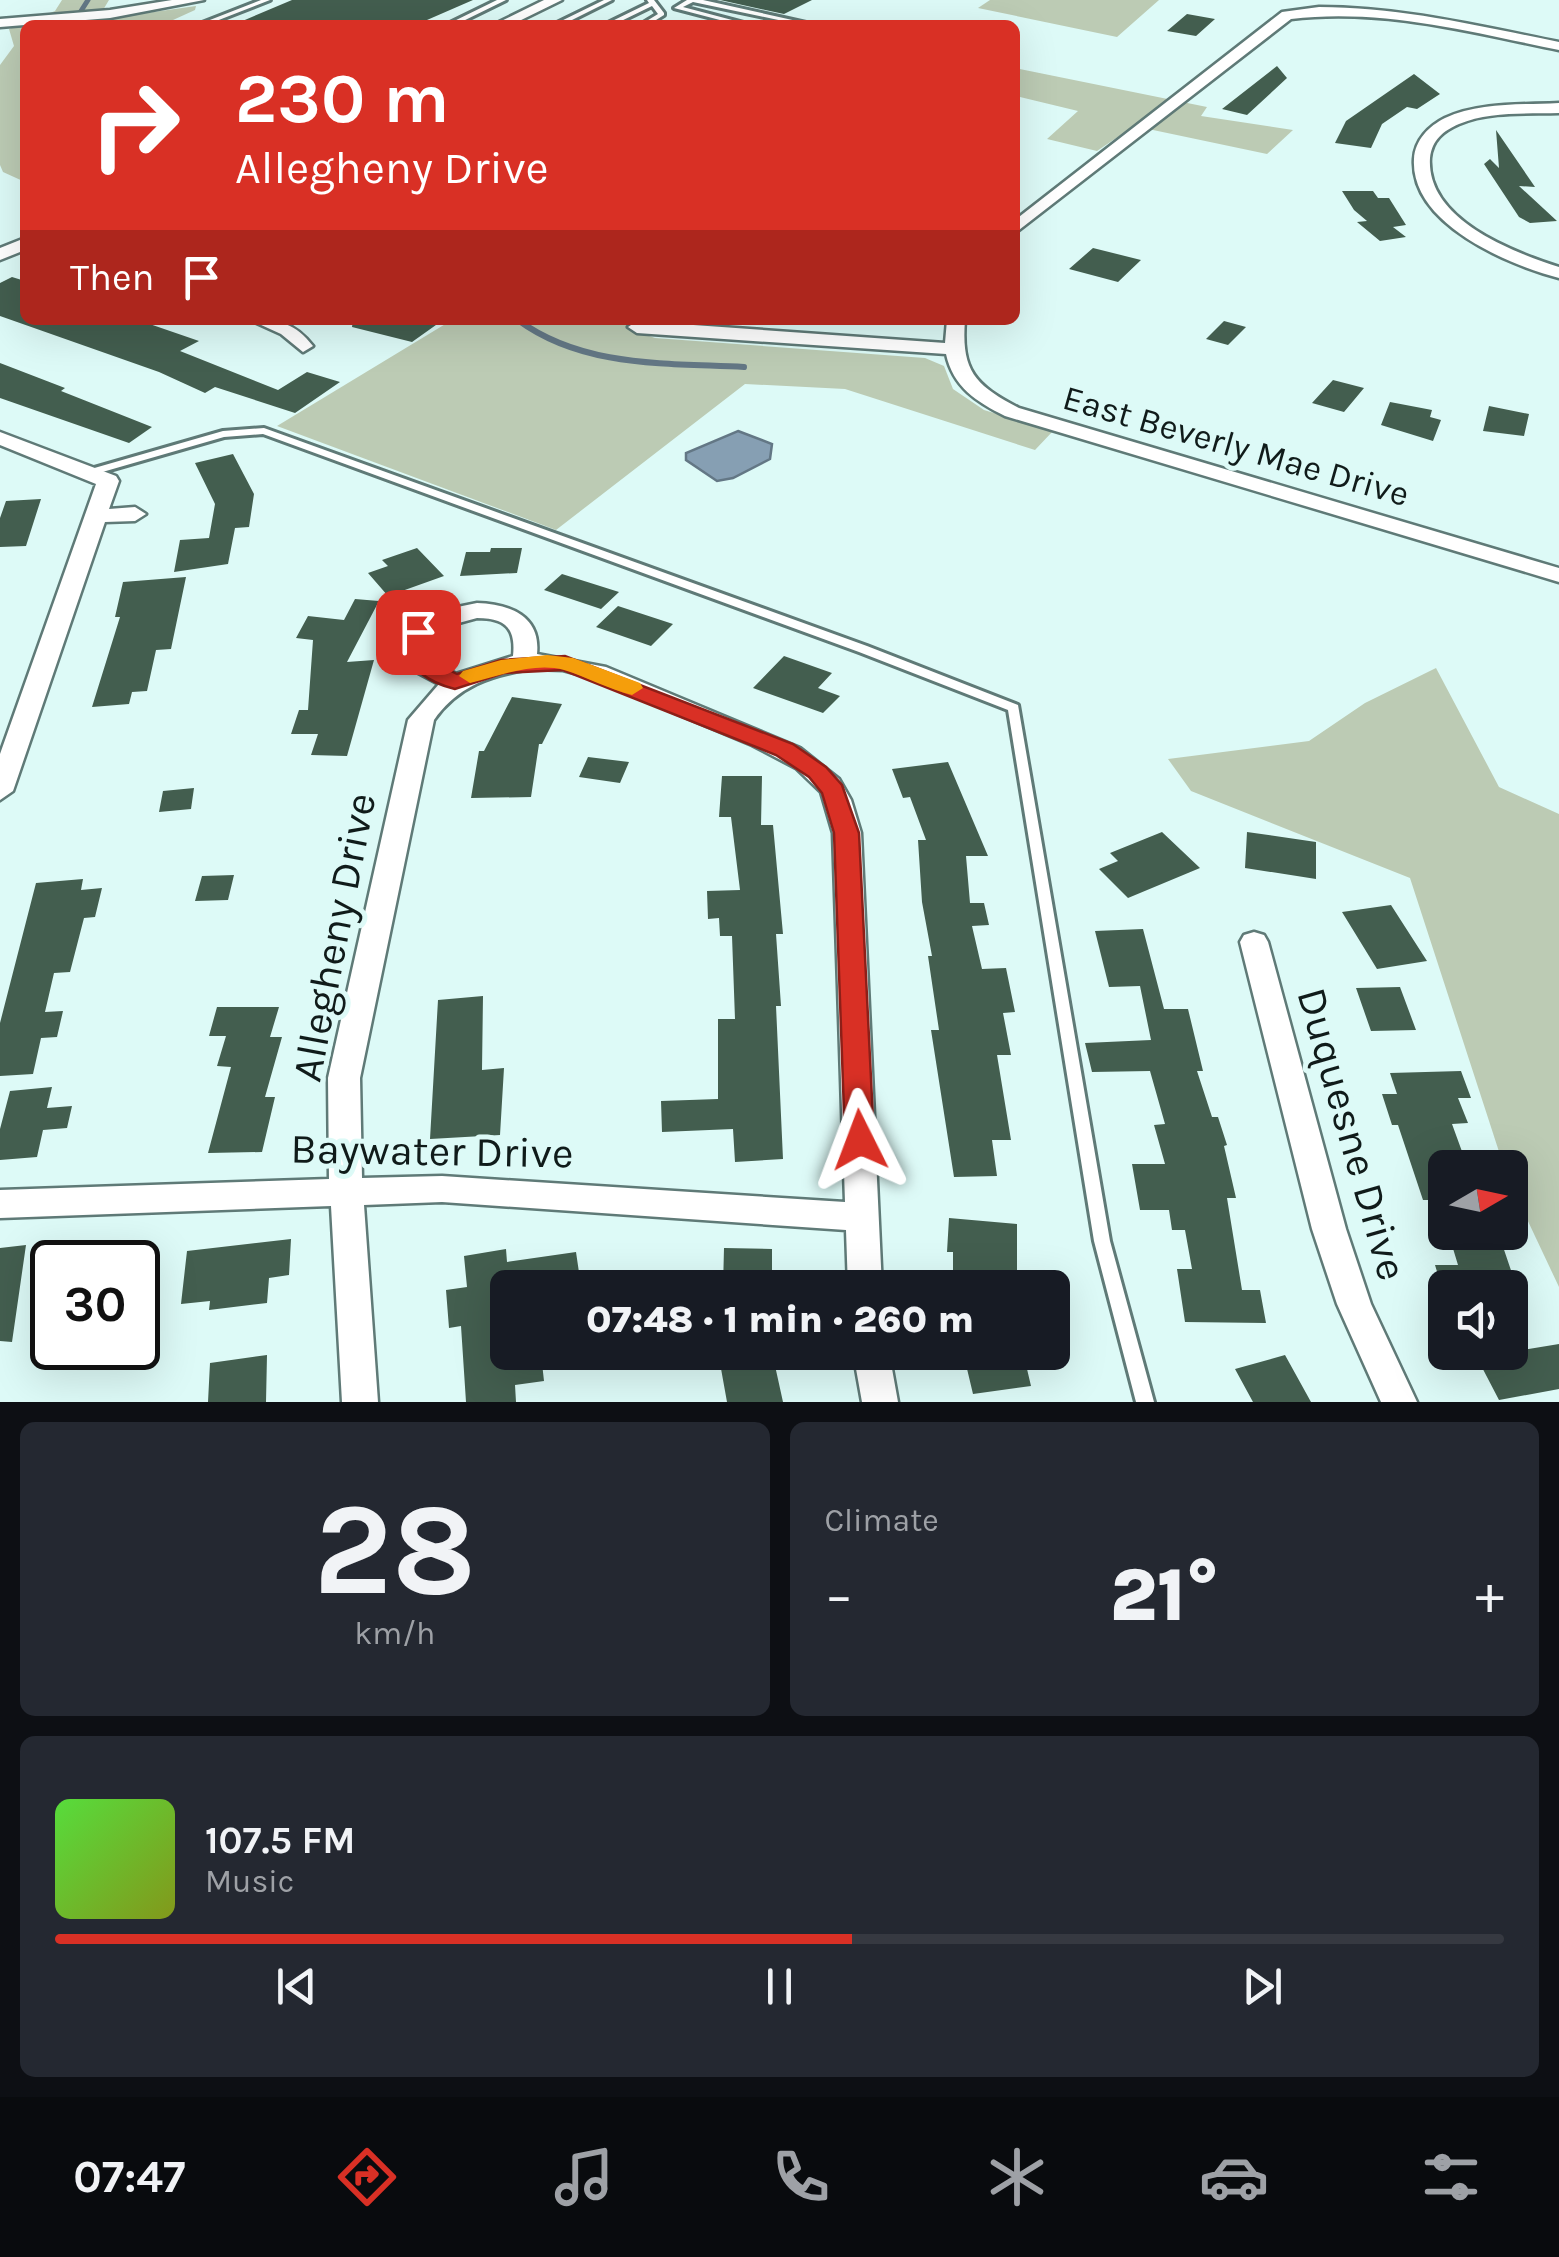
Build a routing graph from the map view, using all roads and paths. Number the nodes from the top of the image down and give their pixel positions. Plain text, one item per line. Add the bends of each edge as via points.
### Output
1 (197, 0) edge
2 (267, 0) edge
3 (503, 0) edge
4 (555, 0) edge
5 (608, 0) edge
6 (693, 0) edge
7 (651, 1) edge
8 (37, 20) edge
9 (213, 20) edge
10 (460, 20) edge
11 (511, 20) edge
12 (566, 20) edge
13 (615, 20) edge
14 (652, 20) edge
15 (727, 20) edge
16 (784, 20) edge
17 (1559, 46) edge
18 (1559, 108) edge
19 (1020, 224) edge
20 (1559, 273) edge
21 (273, 325) edge
22 (656, 325) edge
23 (676, 325) edge
24 (955, 325) edge
25 (637, 327) dead end
26 (304, 346) dead end
27 (951, 349) junction
28 (0, 438) edge
29 (88, 473) junction
30 (135, 514) dead end
31 (95, 516) junction
32 (1559, 576) edge
33 (524, 663) junction
34 (465, 678) junction
35 (0, 791) edge
36 (1254, 942) dead end
37 (349, 1190) junction
38 (0, 1204) edge
39 (863, 1217) junction
40 (864, 1270) edge
41 (874, 1370) edge
42 (360, 1402) edge
43 (880, 1402) edge
44 (1144, 1402) edge
45 (1400, 1402) edge

1 - 8 street
2 - 9 lane
3 - 10 lane
4 - 11 street
5 - 12 lane
6 - 15 lane via 677,8
6 - 16 lane
7 - 13 lane
7 - 14 lane via 662,14
17 - 19 street via 1375,13 1300,12 1276,21
18 - 20 street via 1455,120 1430,137 1422,159 1426,186 1444,211 1520,258
21 - 26 street
22 - 25 street
23 - 27 street
24 - 27 street
27 - 32 street, East Beverly Mae Drive via 972,387 1012,412
28 - 29 street
29 - 31 street via 108,480
29 - 44 lane via 223,434 264,430 1014,708 1102,1241
30 - 31 street
31 - 35 street
33 - 34 street
33 - 34 street via 526,636 510,618 474,610 423,626 414,647 420,664
33 - 39 street via 588,670 785,750 834,791 846,833
34 - 37 street, Allegheny Drive via 421,720 344,1078
36 - 45 street, Duquesne Drive via 1329,1229 1354,1304
37 - 38 street, Baywater Drive
37 - 39 street, Baywater Drive via 442,1188
37 - 42 street, Allegheny Drive
39 - 40 street
41 - 43 street

